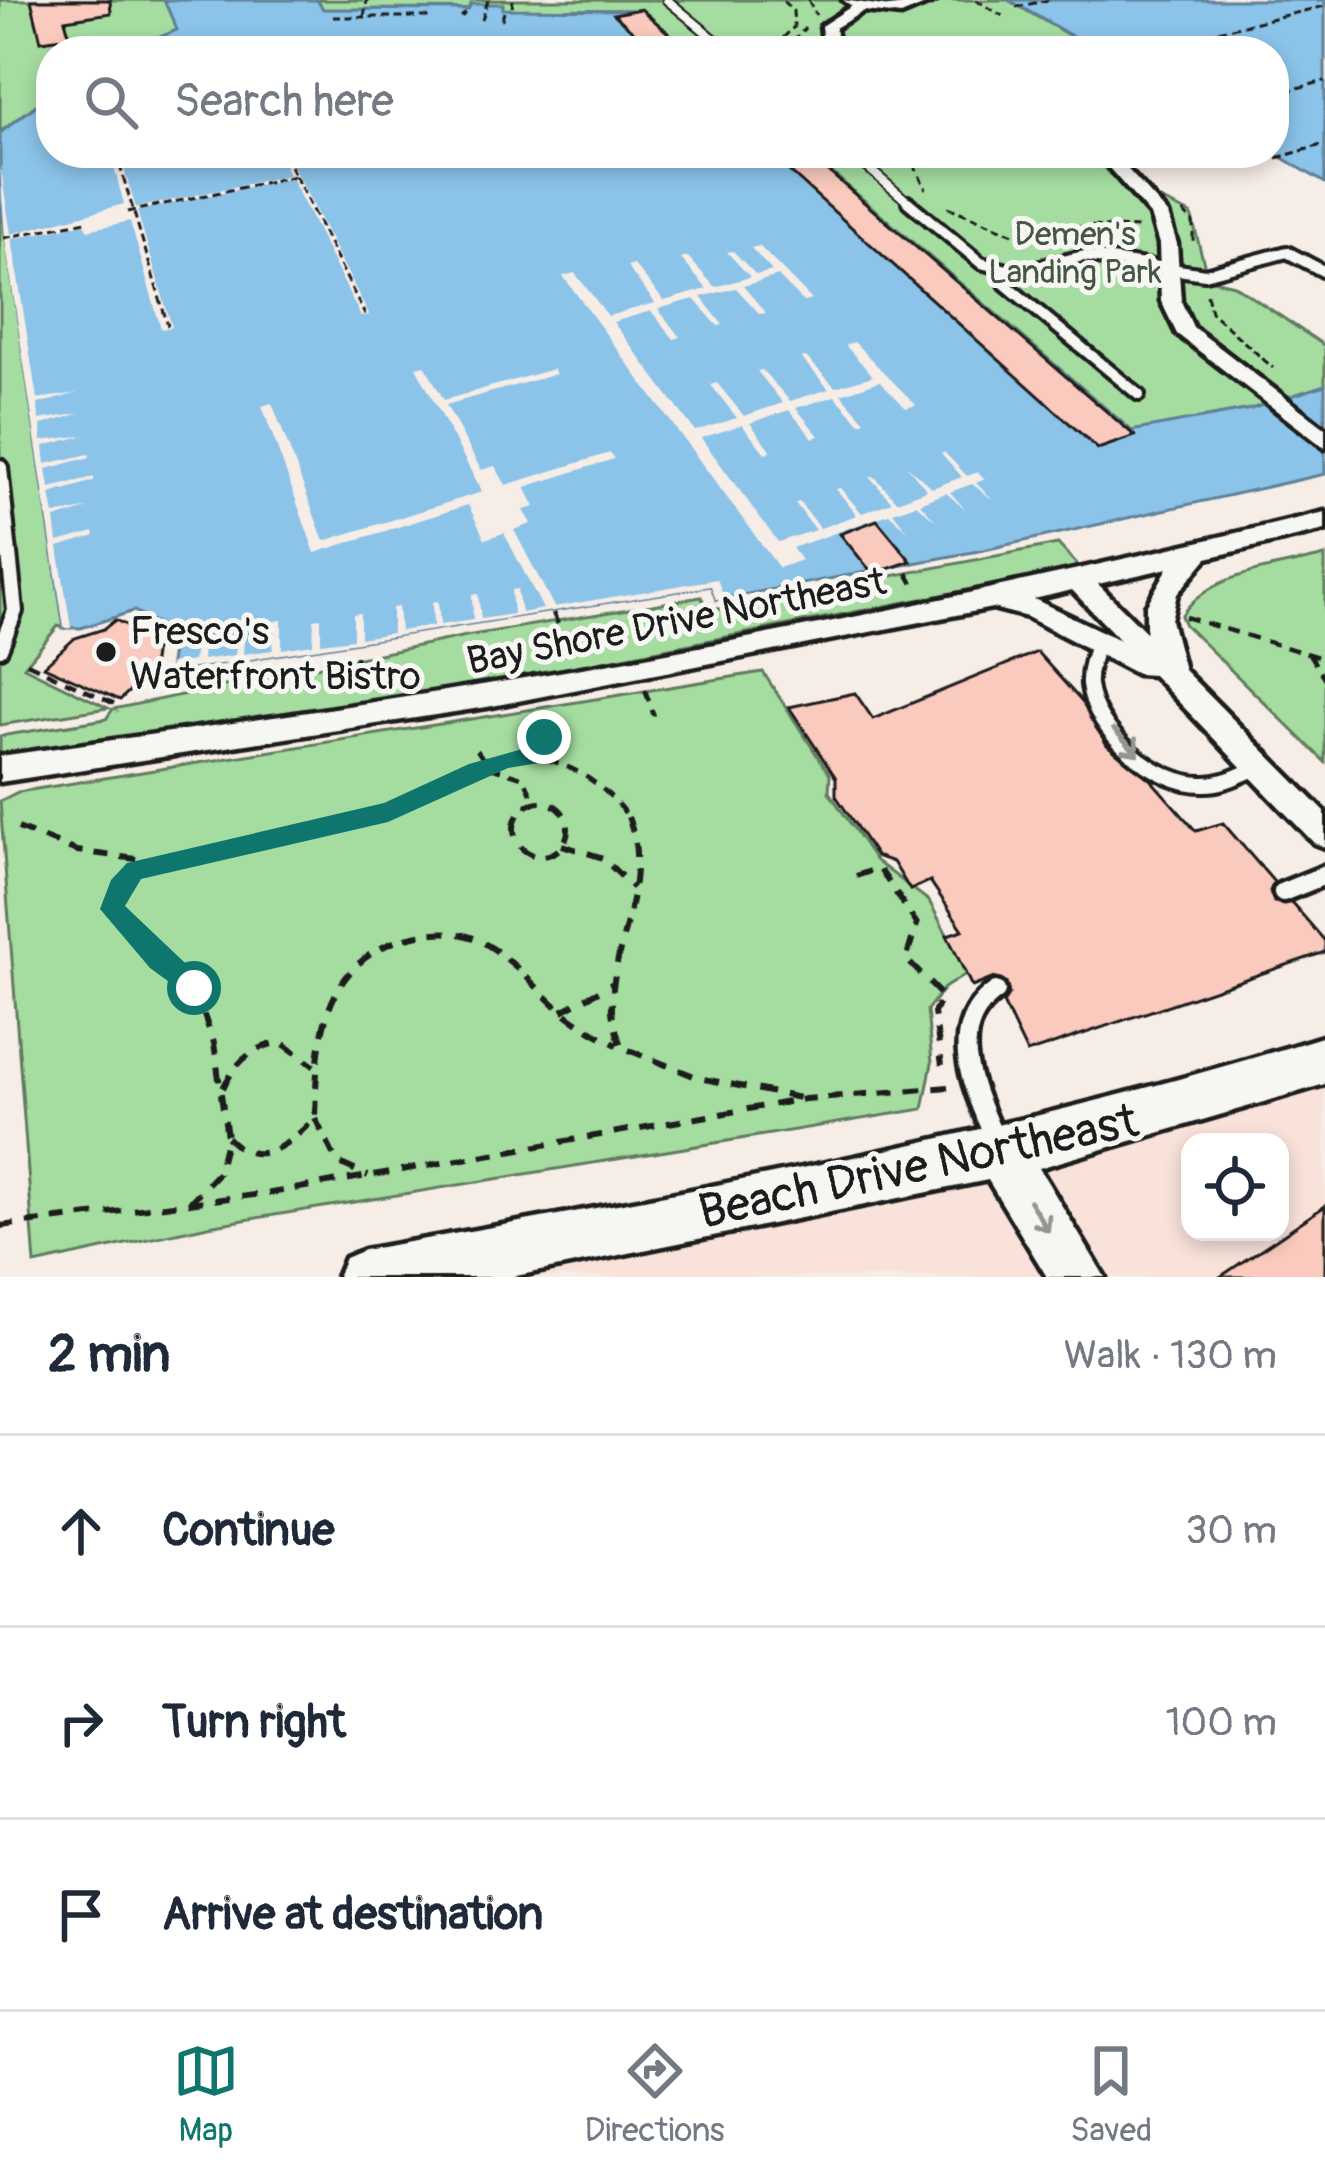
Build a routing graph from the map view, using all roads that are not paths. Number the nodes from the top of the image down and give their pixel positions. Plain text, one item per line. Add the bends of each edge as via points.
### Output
1 (667, 0) edge
2 (930, 0) edge
3 (856, 3) edge
4 (711, 36) edge
5 (829, 36) edge
6 (868, 168) edge
7 (1119, 168) edge
8 (1169, 269) junction
9 (999, 270) junction
10 (1325, 272) edge
11 (1139, 395) dead end
12 (1325, 440) edge
13 (0, 465) edge
14 (1325, 520) edge
15 (1201, 551) junction
16 (1080, 582) junction
17 (986, 600) junction
18 (1099, 639) junction
19 (0, 649) edge
20 (1186, 691) junction
21 (1259, 767) junction
22 (0, 769) edge
23 (1325, 833) edge
24 (1325, 875) edge
25 (1283, 892) dead end
26 (997, 991) dead end
27 (1325, 1060) edge
28 (1001, 1154) junction
29 (520, 1263) edge
30 (364, 1277) edge
31 (1078, 1277) edge

1 - 4 lane
2 - 3 street via 902,10
3 - 5 street via 828,26
6 - 9 lane
7 - 8 street via 1165,230
8 - 9 lane via 1084,256
8 - 10 lane via 1224,272 1294,252
8 - 12 street via 1184,330
9 - 11 lane via 1005,284
13 - 19 lane via 15,610
14 - 15 street, Bay Shore Drive Northeast
15 - 16 street, Bay Shore Drive Northeast
15 - 20 street via 1177,571 1155,608 1159,642
16 - 17 street, Bay Shore Drive Northeast
16 - 20 street
17 - 18 street via 1032,608
17 - 22 street, Bay Shore Drive Northeast via 486,697
18 - 20 street
18 -> 21 lane via 1088,671 1091,697 1128,748 1198,785
20 - 21 street
21 - 23 street
24 - 25 lane
26 - 28 lane via 973,1007 963,1031
27 - 28 street, Beach Drive Northeast
28 - 29 street, Beach Drive Northeast
28 -> 31 street
29 - 30 street, Beach Drive Northeast

